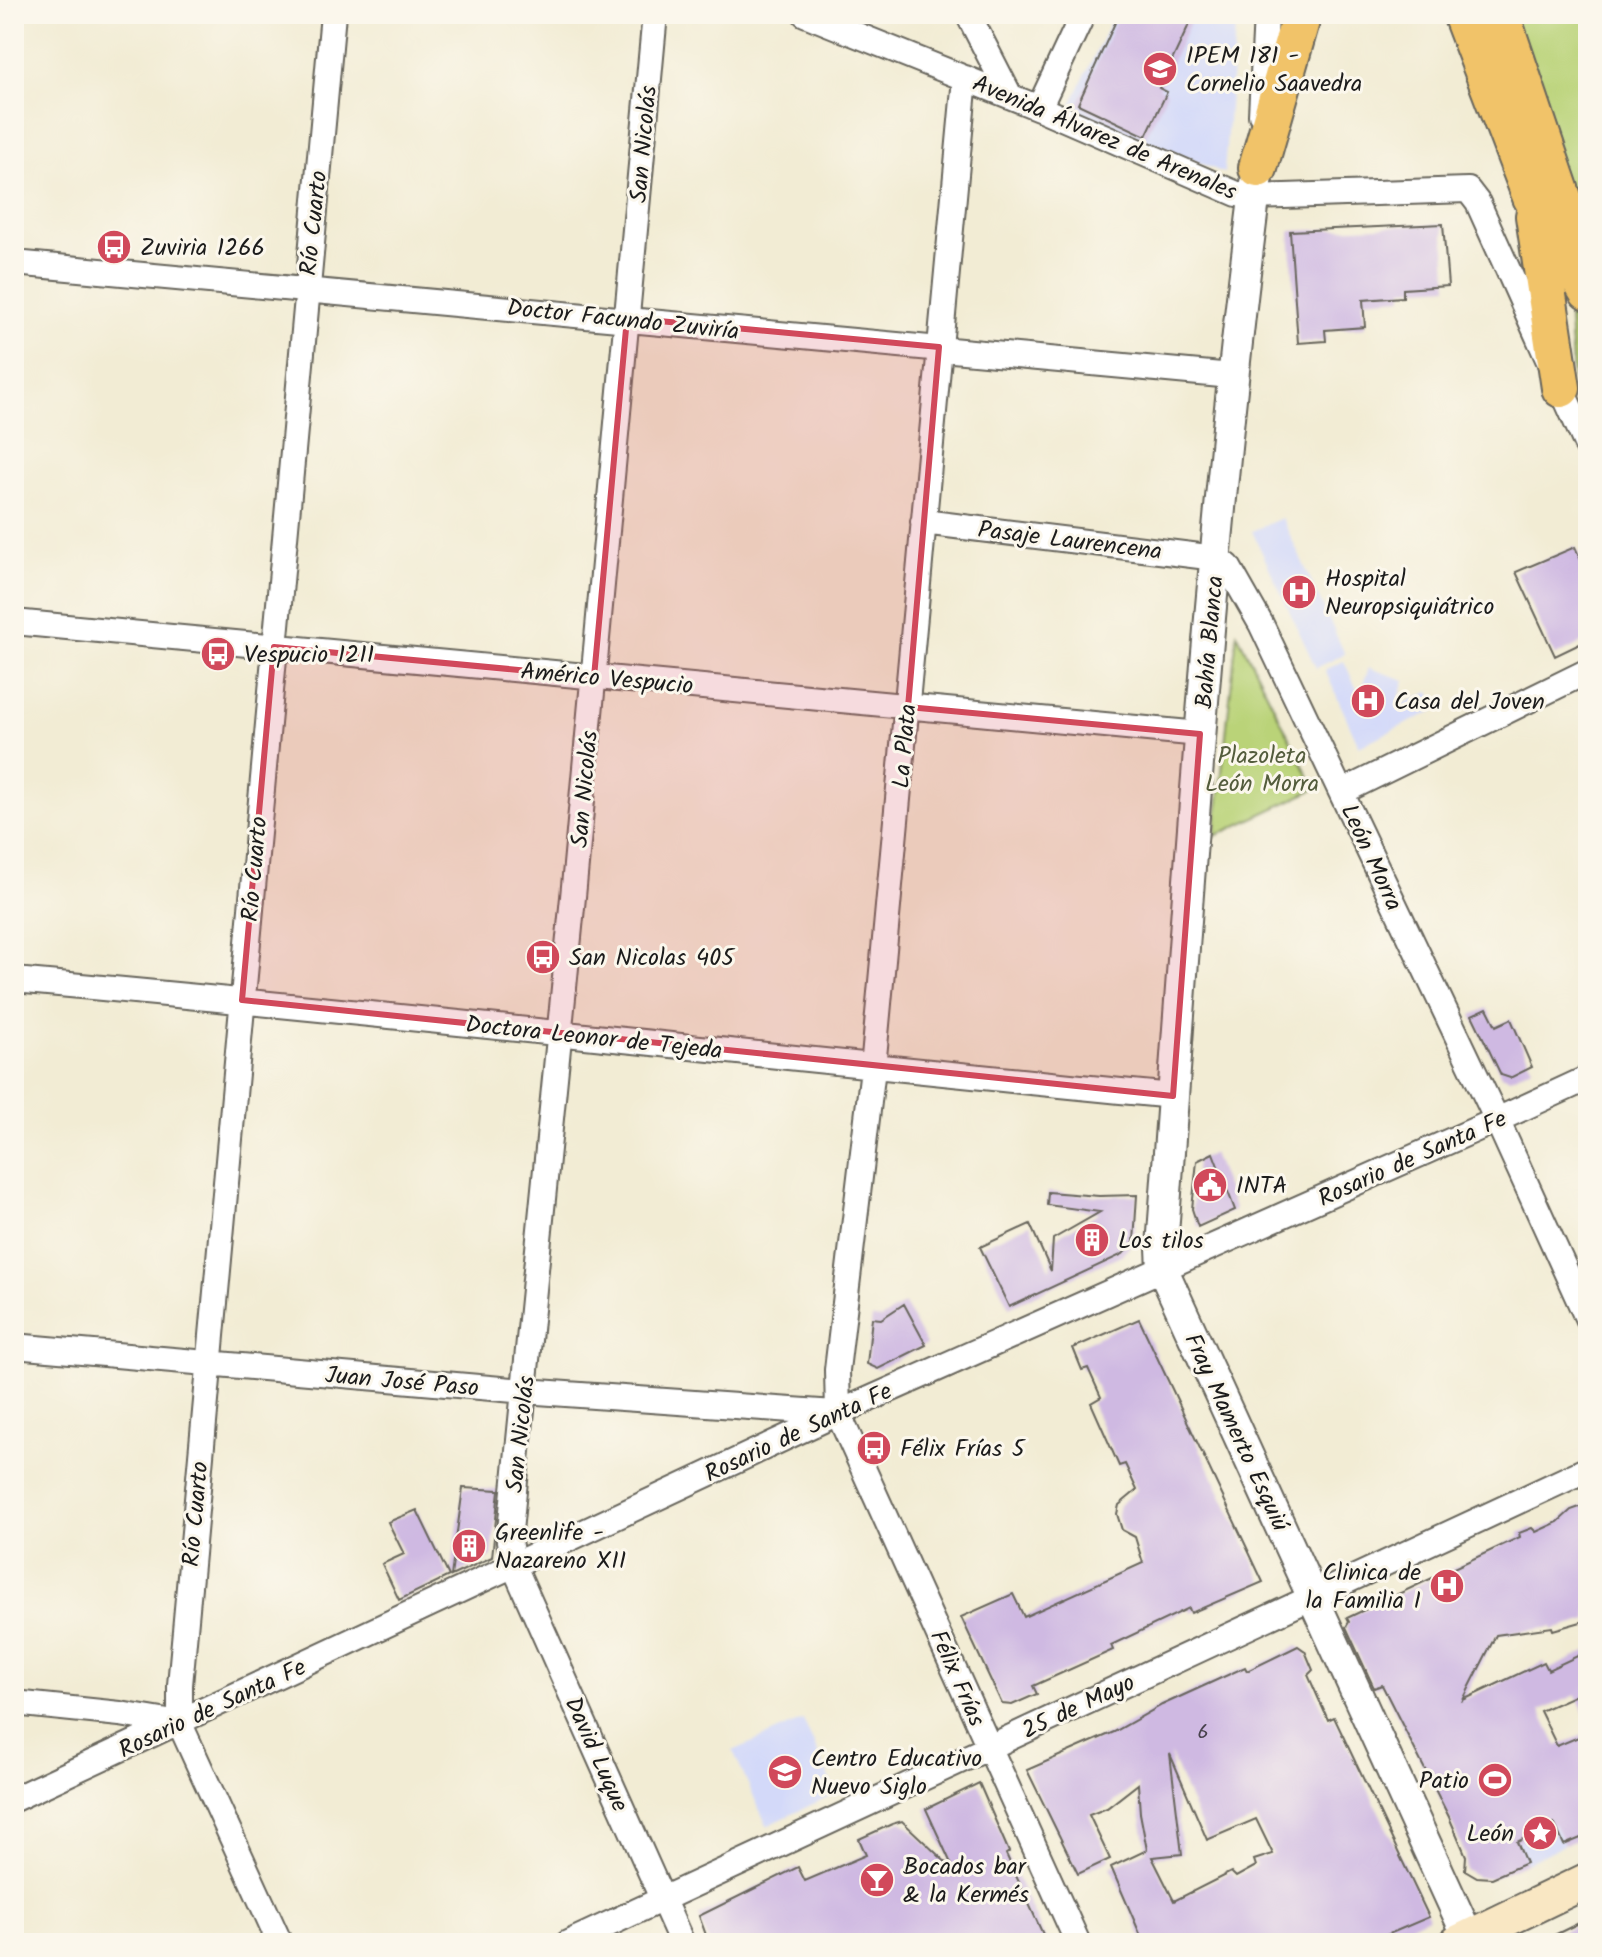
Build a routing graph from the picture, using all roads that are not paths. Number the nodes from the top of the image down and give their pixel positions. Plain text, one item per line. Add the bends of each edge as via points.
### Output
1 (333, 14) edge
2 (655, 14) edge
3 (805, 14) edge
4 (968, 14) edge
5 (1083, 14) edge
6 (1266, 14) edge
7 (1302, 14) edge
8 (1462, 14) edge
9 (1500, 14) edge
10 (965, 78) junction
11 (1010, 96) junction
12 (1039, 108) junction
13 (1256, 183) junction
14 (1532, 197) junction
15 (14, 263) edge
16 (1588, 275) edge
17 (306, 290) junction
18 (1588, 291) edge
19 (627, 318) junction
20 (939, 347) junction
21 (1232, 376) junction
22 (1561, 388) junction
23 (1588, 448) edge
24 (923, 522) junction
25 (1216, 558) junction
26 (14, 622) edge
27 (274, 647) junction
28 (1588, 671) edge
29 (594, 677) junction
30 (908, 707) junction
31 (1200, 734) junction
32 (1342, 792) junction
33 (14, 980) edge
34 (242, 1000) junction
35 (559, 1033) junction
36 (873, 1068) junction
37 (1588, 1078) edge
38 (1173, 1096) junction
39 (1497, 1120) junction
40 (1163, 1270) junction
41 (1588, 1320) edge
42 (14, 1346) edge
43 (209, 1365) junction
44 (524, 1391) junction
45 (838, 1413) junction
46 (1588, 1469) edge
47 (513, 1564) junction
48 (1312, 1597) junction
49 (14, 1703) edge
50 (180, 1724) junction
51 (989, 1747) junction
52 (14, 1799) edge
53 (1588, 1880) edge
54 (662, 1899) junction
55 (1466, 1941) edge
56 (280, 1943) edge
57 (568, 1943) edge
58 (682, 1943) edge
59 (1078, 1943) edge

1 - 17 street, Río Cuarto
2 - 19 street, San Nicolás
3 - 10 street, Avenida Álvarez de Arenales
4 - 11 street
5 - 12 street
6 - 13 street, Bahía Blanca
7 - 13 main road
8 - 14 main road
9 - 16 main road
10 - 11 street, Avenida Álvarez de Arenales
10 - 20 street, La Plata
11 - 12 street, Avenida Álvarez de Arenales
12 - 13 street, Avenida Álvarez de Arenales via 1237,194
13 - 21 street, Bahía Blanca
13 - 22 street, Avenida Álvarez de Arenales via 1468,190
14 - 18 main road
14 - 22 main road
15 - 17 street, Doctor Facundo Zuviría
17 - 19 street, Doctor Facundo Zuviría
17 - 27 street, Río Cuarto
19 - 20 street, Doctor Facundo Zuviría
19 - 29 street, San Nicolás
20 - 21 street, Doctor Facundo Zuviría
20 - 24 street, La Plata
21 - 25 street, Bahía Blanca
22 - 23 street, Avenida Álvarez de Arenales
24 - 25 street, Pasaje Laurencena
24 - 30 street, La Plata
25 - 31 street, Bahía Blanca
25 - 32 street, León Morra via 1228,566 1250,602
26 - 27 street, Américo Vespucio
27 - 29 street, Américo Vespucio
27 - 34 street, Río Cuarto
28 - 32 street
29 - 30 street, Américo Vespucio
29 - 35 street, San Nicolás
30 - 31 street, Américo Vespucio
30 - 36 street, La Plata
31 - 38 street, Bahía Blanca
32 - 39 street, León Morra
33 - 34 street, Doctora Leonor de Tejeda
34 - 35 street, Doctora Leonor de Tejeda
34 - 43 street, Río Cuarto
35 - 36 street, Doctora Leonor de Tejeda
35 - 44 street, San Nicolás
36 - 38 street, Doctora Leonor de Tejeda
36 - 45 street, La Plata via 837,1370
37 - 39 street, Rosario de Santa Fe
38 - 40 street, Bahía Blanca
39 - 40 street, Rosario de Santa Fe
39 - 41 street, León Morra
40 - 45 street, Rosario de Santa Fe
40 - 48 street, Fray Mamerto Esquiú
42 - 43 street, Juan José Paso
43 - 44 street, Juan José Paso
43 - 50 street, Río Cuarto
44 - 45 street, Juan José Paso
44 - 47 street, San Nicolás via 509,1541
45 - 47 street, Rosario de Santa Fe
45 - 51 street, Félix Frías
46 - 48 street, 25 de Mayo
47 - 50 street, Rosario de Santa Fe
47 - 54 street, David Luque
48 - 51 street, 25 de Mayo
48 - 55 street, Fray Mamerto Esquiú
49 - 50 street
50 - 52 street, Rosario de Santa Fe
50 - 56 street
51 - 54 street, 25 de Mayo
51 - 59 street, Félix Frías
53 - 55 main road
54 - 57 street, 25 de Mayo
54 - 58 street, David Luque

